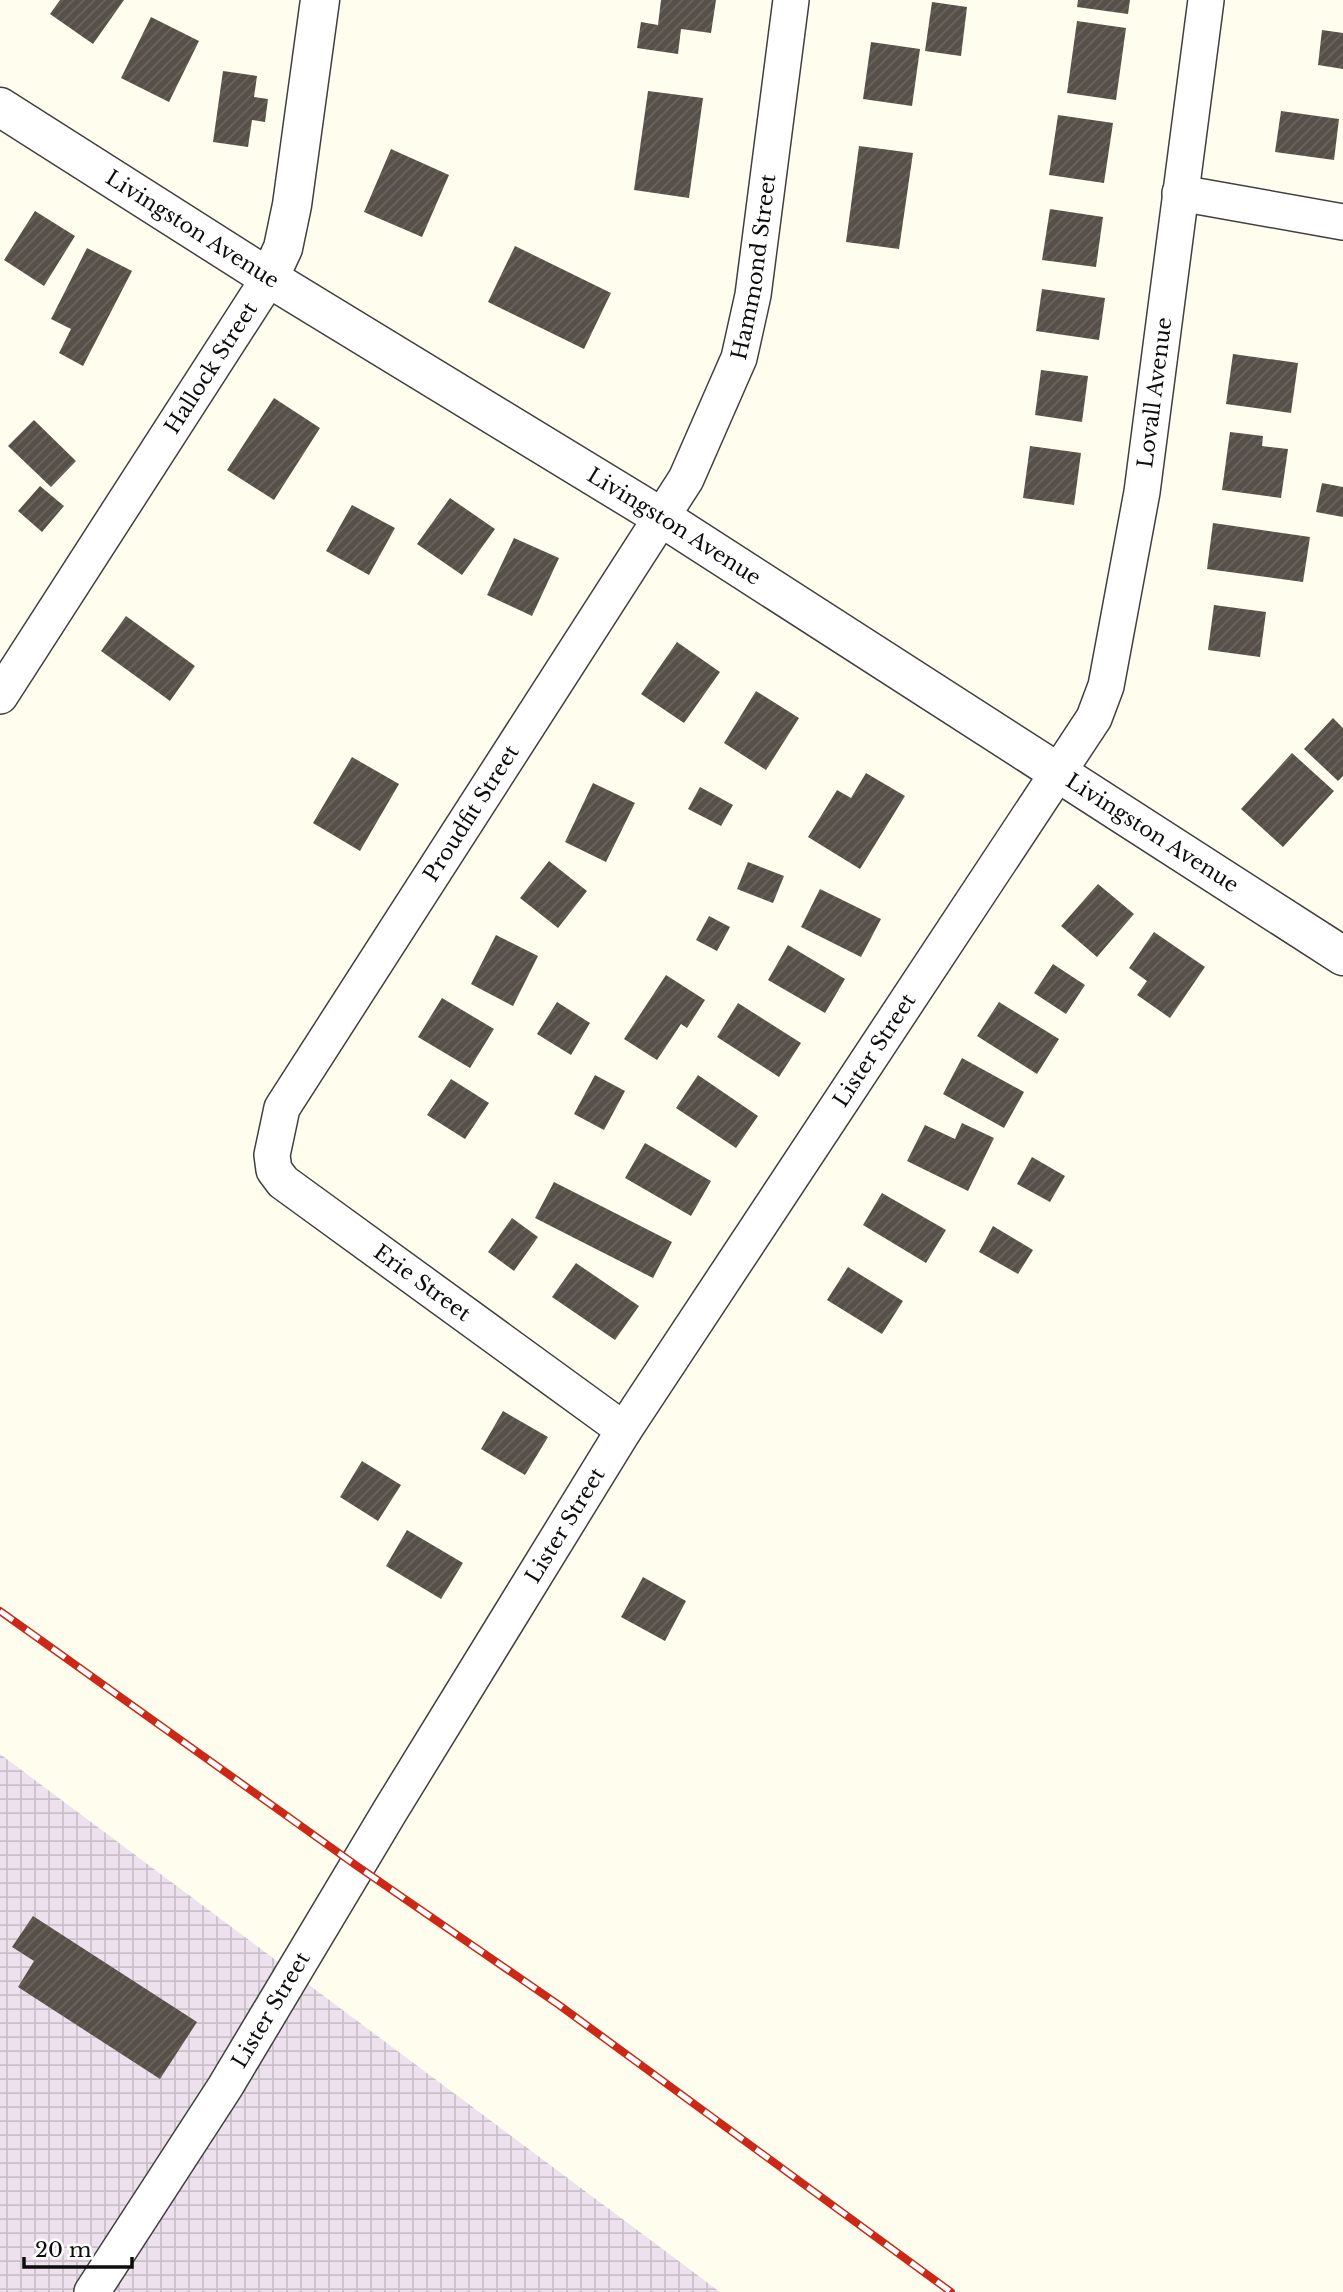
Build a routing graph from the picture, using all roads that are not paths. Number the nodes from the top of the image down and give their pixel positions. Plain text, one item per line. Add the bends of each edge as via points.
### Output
1 (320, 0) edge
2 (791, 0) edge
3 (1206, 0) edge
4 (0, 107) edge
5 (1180, 193) junction
6 (1343, 222) edge
7 (269, 278) junction
8 (661, 517) junction
9 (0, 696) edge
10 (1059, 772) junction
11 (1343, 956) edge
12 (282, 1108) joint
13 (624, 1430) junction
14 (92, 2292) edge

1 - 7 street, Hallock Street via 292,205 283,248
2 - 8 street, Hammond Street via 753,295 739,358 685,479
3 - 5 street, Lovall Avenue
4 - 7 street, Livingston Avenue
5 - 6 street
5 - 10 street, Lovall Avenue via 1142,492 1106,687 1094,718
7 - 8 street, Livingston Avenue
7 - 9 street, Hallock Street
8 - 10 street, Livingston Avenue
8 - 12 street, Proudfit Street
10 - 11 street, Livingston Avenue
10 - 13 street, Lister Street
12 - 13 street, Erie Street via 272,1156 274,1170 283,1182
13 - 14 street, Lister Street via 225,2087

